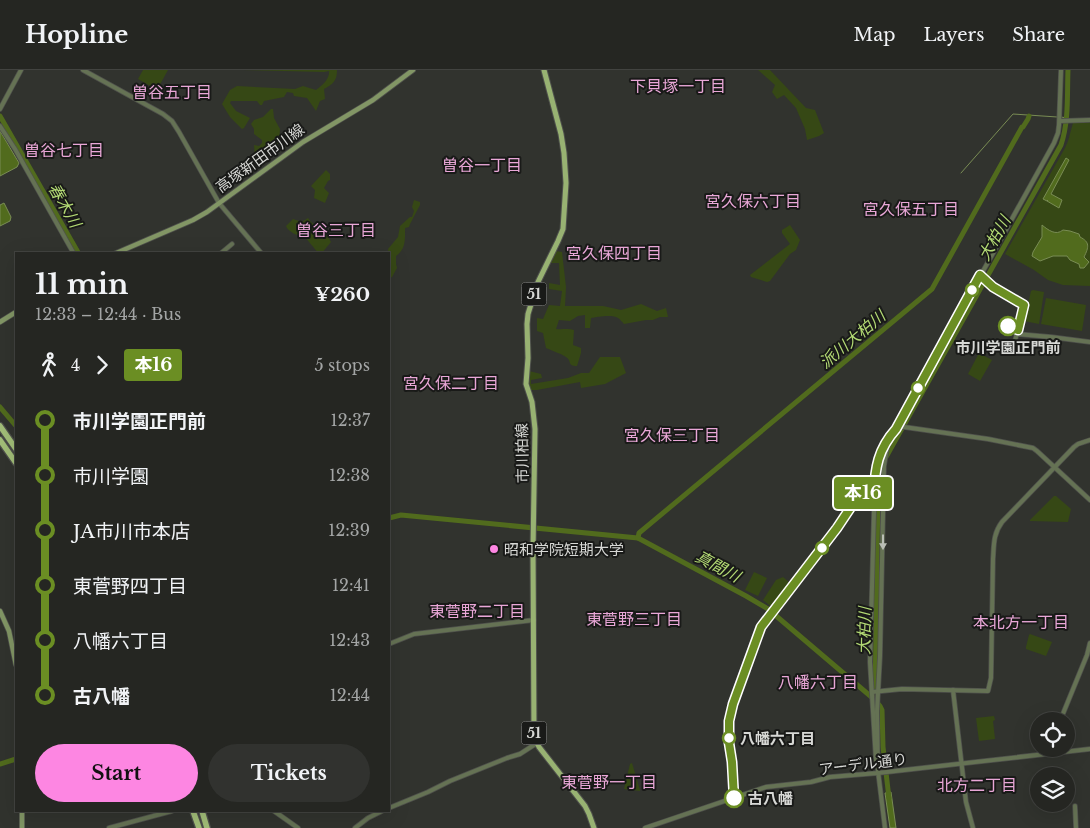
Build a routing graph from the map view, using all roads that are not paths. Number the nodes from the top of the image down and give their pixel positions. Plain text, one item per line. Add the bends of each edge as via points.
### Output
1 (21, 70) edge
2 (83, 70) edge
3 (413, 70) edge
4 (544, 70) edge
5 (1061, 70) edge
6 (0, 109) edge
7 (1090, 120) edge
8 (1061, 121) junction
9 (0, 126) edge
10 (219, 203) junction
11 (232, 244) dead end
12 (73, 252) edge
13 (119, 252) edge
14 (222, 252) edge
15 (260, 252) edge
16 (982, 276) junction
17 (15, 313) edge
18 (0, 322) edge
19 (1017, 334) junction
20 (1090, 342) edge
21 (1012, 353) dead end
22 (0, 426) edge
23 (898, 427) junction
24 (0, 440) edge
25 (1090, 440) edge
26 (15, 448) edge
27 (15, 462) edge
28 (1054, 467) junction
29 (875, 493) junction
30 (883, 493) junction
31 (1090, 500) edge
32 (0, 611) edge
33 (534, 620) junction
34 (1090, 643) edge
35 (390, 644) edge
36 (15, 661) edge
37 (953, 690) junction
38 (872, 693) junction
39 (878, 693) junction
40 (1064, 712) edge
41 (729, 721) dead end
42 (537, 743) junction
43 (1090, 749) edge
44 (1075, 750) edge
45 (1030, 754) edge
46 (961, 763) junction
47 (878, 773) junction
48 (1075, 806) dead end
49 (390, 808) edge
50 (22, 812) edge
51 (168, 812) edge
52 (193, 812) edge
53 (202, 812) edge
54 (275, 812) edge
55 (380, 812) edge
56 (22, 828) edge
57 (109, 828) edge
58 (199, 828) edge
59 (207, 828) edge
60 (298, 828) edge
61 (355, 828) edge
62 (594, 828) edge
63 (645, 828) edge
64 (885, 828) edge
65 (973, 828) edge
66 (1076, 828) edge

1 - 6 street
2 - 10 street via 172,121
3 - 10 main road, 高塚新田市川線 via 373,100 303,142
4 - 33 main road, 市川柏線 / 51 via 561,134 566,183 563,230 538,282 528,319 526,384 535,429
5 - 8 street
7 - 8 street
8 - 16 street via 1054,143
9 - 12 street
10 - 13 main road, 高塚新田市川線 via 193,220
10 - 15 street
11 - 14 street
16 - 19 street via 996,289 1024,305
16 - 23 street
17 - 18 main road
19 - 20 street
19 - 21 street
22 - 26 highway
23 - 28 street via 1029,447
23 - 29 street via 877,463
23 - 30 street via 886,452
24 - 27 highway
25 - 28 street via 1074,447
28 - 31 street
28 - 37 street via 1002,522 994,536 992,668 988,691
29 - 30 street
29 - 38 street
29 - 41 street via 859,495 761,626
30 -> 39 street
32 - 36 main road via 9,631
33 - 35 street via 414,634
33 - 42 main road, 市川柏線 / 51 via 534,735
34 - 40 street
37 - 39 street via 902,689
37 - 46 street
38 - 39 street
38 - 47 street
39 - 47 street
42 - 49 street via 513,757
42 - 62 main road, 51 via 585,806
43 - 44 street, アーデル通り
45 - 46 street, アーデル通り
46 - 47 street, アーデル通り
46 - 65 street
47 - 63 street, アーデル通り via 762,788
47 - 64 street
48 - 66 street
50 - 56 main road
51 - 57 street
52 - 58 highway
53 - 59 highway
54 - 60 street
55 - 61 street

